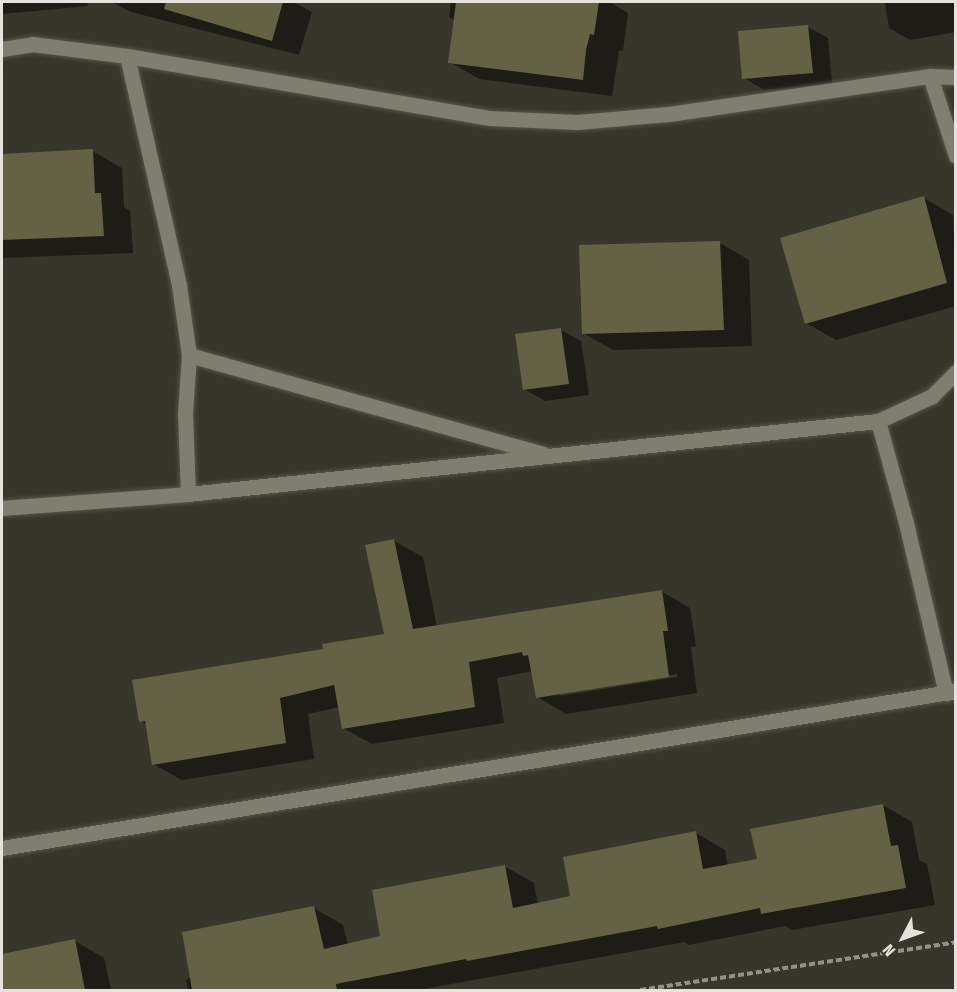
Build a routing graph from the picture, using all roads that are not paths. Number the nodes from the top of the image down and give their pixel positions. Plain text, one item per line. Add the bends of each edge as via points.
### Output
1 (2, 50) edge
2 (127, 56) junction
3 (930, 76) junction
4 (956, 77) edge
5 (956, 156) edge
6 (189, 355) junction
7 (956, 372) edge
8 (878, 421) junction
9 (552, 457) junction
10 (188, 494) junction
11 (2, 508) edge
12 (951, 692) edge
13 (2, 848) edge

1 - 2 street via 32,44
2 - 3 street via 489,118 576,122 669,114
2 - 6 street via 179,285
3 - 4 street
3 - 5 street
6 - 9 street
6 - 10 street via 185,413
7 - 8 street via 932,396
8 - 9 street
8 - 12 street
9 - 10 street
10 - 11 street
12 - 13 street

